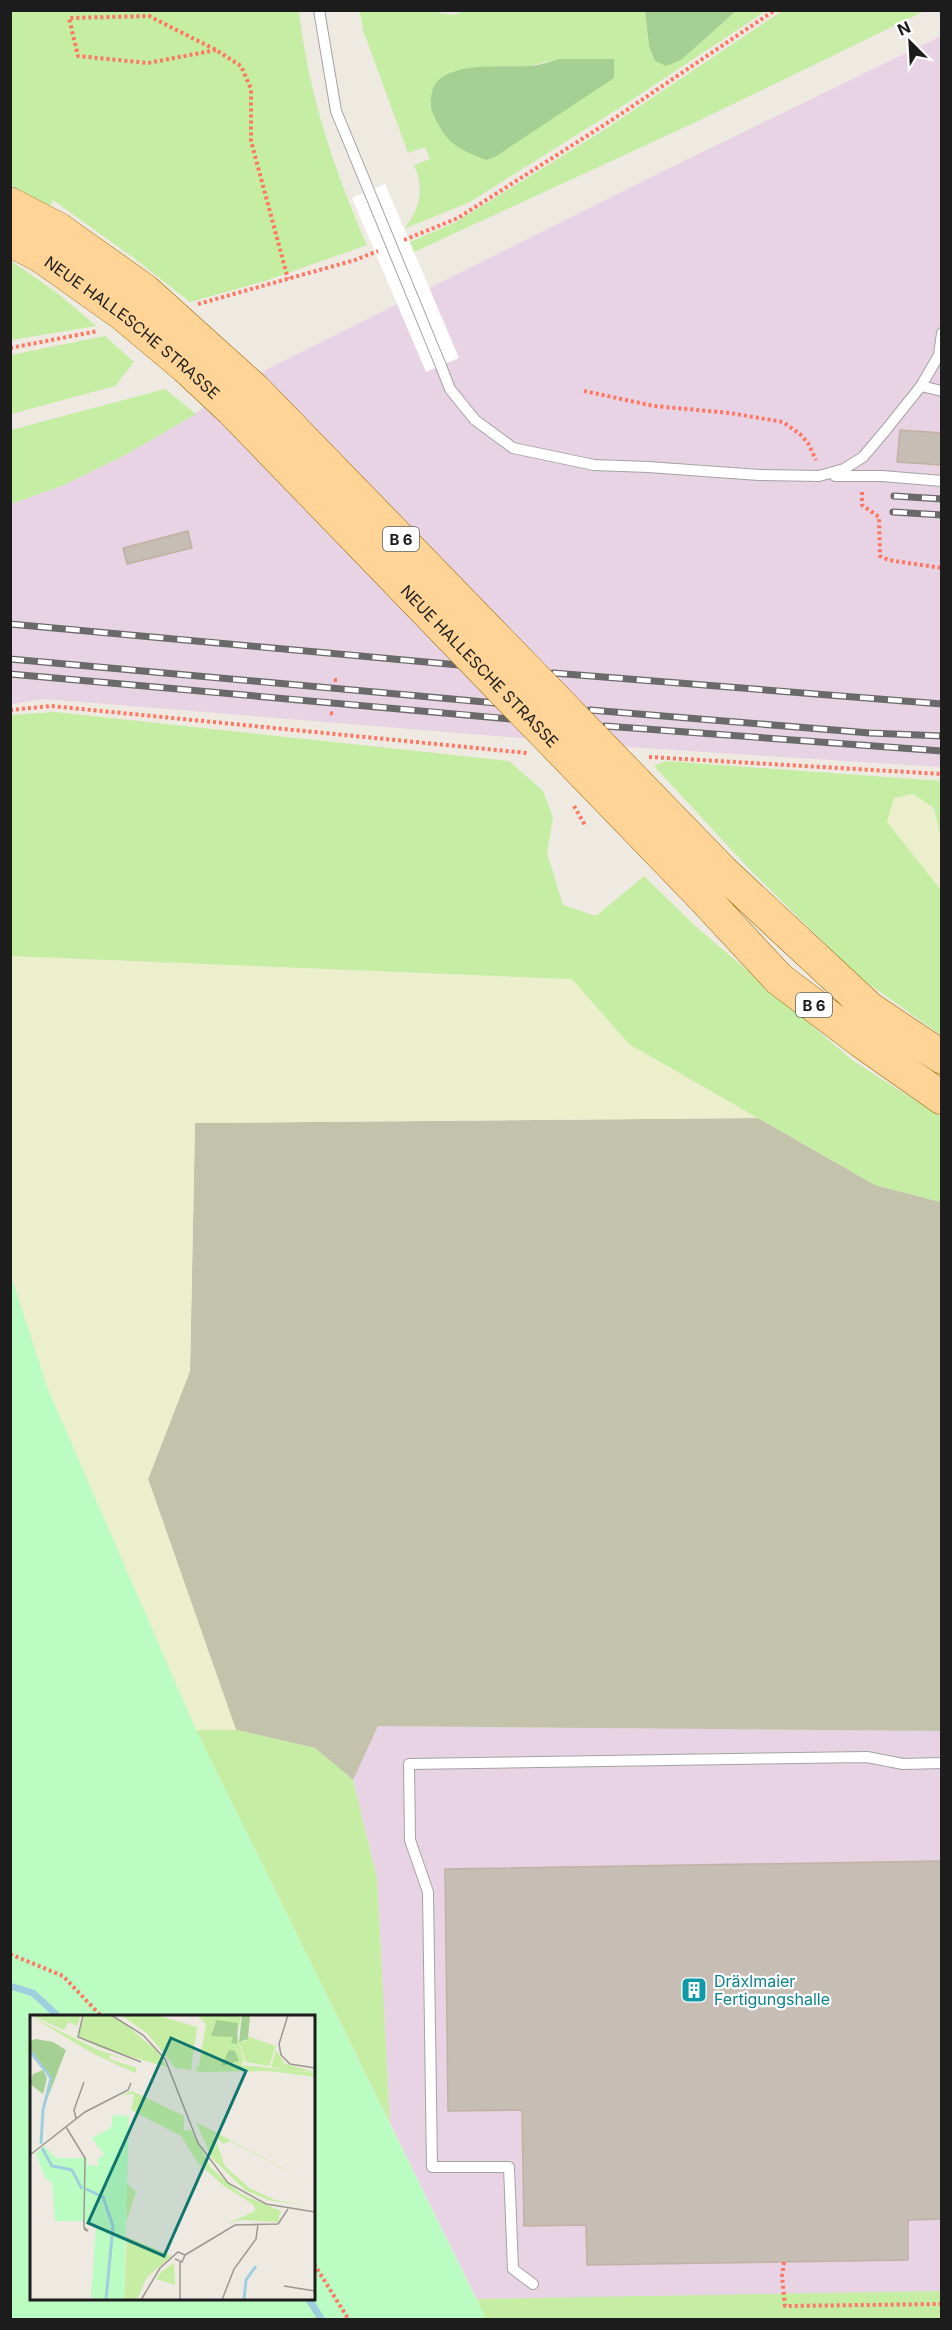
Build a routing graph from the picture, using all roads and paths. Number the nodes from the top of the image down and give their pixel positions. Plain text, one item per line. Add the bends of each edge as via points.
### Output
1 (319, 10) edge
2 (775, 10) edge
3 (216, 50) junction
4 (10, 204) edge
5 (10, 240) edge
6 (50, 243) junction
7 (396, 243) dead end
8 (386, 248) dead end
9 (288, 279) junction
10 (197, 304) dead end
11 (104, 329) dead end
12 (942, 333) edge
13 (10, 348) edge
14 (940, 354) edge
15 (921, 386) junction
16 (584, 391) dead end
17 (942, 391) edge
18 (819, 476) junction
19 (862, 476) junction
20 (942, 481) edge
21 (942, 568) edge
22 (10, 710) edge
23 (535, 753) dead end
24 (645, 756) dead end
25 (942, 774) edge
26 (712, 884) junction
27 (942, 1057) edge
28 (942, 1098) edge
29 (942, 1763) edge
30 (10, 1954) edge
31 (100, 2015) edge
32 (783, 2262) dead end
33 (315, 2266) edge
34 (533, 2284) dead end
35 (942, 2304) edge
36 (349, 2319) edge

1 - 18 lane, bridge via 336,111 450,388 475,420 513,448 594,465
2 - 7 path via 458,218
3 - 3 path via 149,16 69,18 78,56 148,63
3 - 9 path via 241,66 251,89 251,141
4 - 6 main road, NEUE HALLESCHE STRASSE / B 6
5 - 6 main road, NEUE HALLESCHE STRASSE / B 6
6 - 26 main road, NEUE HALLESCHE STRASSE / B 6, bridge via 144,290 255,390
8 - 9 path
9 - 10 path
11 - 13 path
12 - 14 lane
14 - 15 lane
15 - 17 lane
15 - 18 lane via 863,457 844,469
16 - 18 path via 654,406 783,422 808,443
18 - 19 lane
19 - 20 lane
19 - 21 path via 862,506 879,517 880,556
22 - 23 path via 51,706
24 - 25 path
26 - 27 main road, NEUE HALLESCHE STRASSE / B 6 via 870,1009
26 - 28 main road, NEUE HALLESCHE STRASSE / B 6 via 779,979
29 - 34 lane via 903,1764 867,1757 409,1764 410,1840 428,1892 432,2166 509,2167 513,2269
30 - 31 path via 63,1976
32 - 35 path via 785,2306
33 - 36 path

